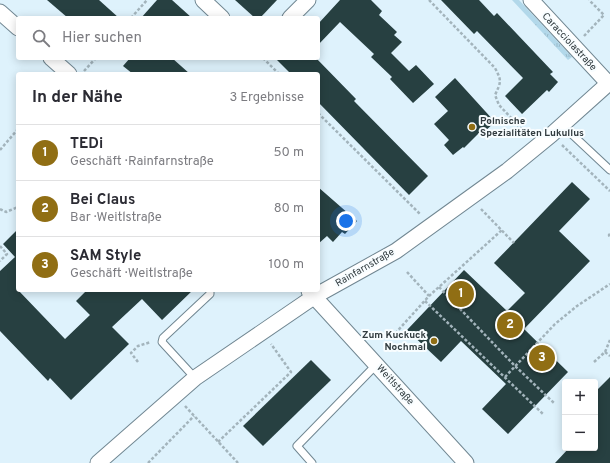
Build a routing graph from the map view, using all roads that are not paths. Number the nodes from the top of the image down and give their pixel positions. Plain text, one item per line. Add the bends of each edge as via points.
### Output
1 (203, 0) edge
2 (308, 0) edge
3 (531, 0) edge
4 (0, 12) edge
5 (220, 16) edge
6 (292, 16) edge
7 (16, 26) edge
8 (53, 60) edge
9 (67, 72) edge
10 (609, 83) edge
11 (556, 130) junction
12 (610, 170) edge
13 (320, 289) edge
14 (211, 292) edge
15 (311, 293) edge
16 (376, 364) junction
17 (196, 378) junction
18 (98, 463) edge
19 (312, 463) edge
20 (466, 463) edge

1 - 5 street
2 - 6 street
3 - 10 street, Caracciolastraße
4 - 7 street
8 - 9 street
10 - 11 street, Rainfarnstraße
11 - 12 lane
11 - 13 street, Rainfarnstraße via 508,171 396,251
14 - 17 lane via 163,338 162,342
15 - 16 street, Weitlstraße
15 - 17 street, Rainfarnstraße via 262,332
16 - 19 lane via 298,446
16 - 20 street, Weitlstraße
17 - 18 street, Rainfarnstraße

